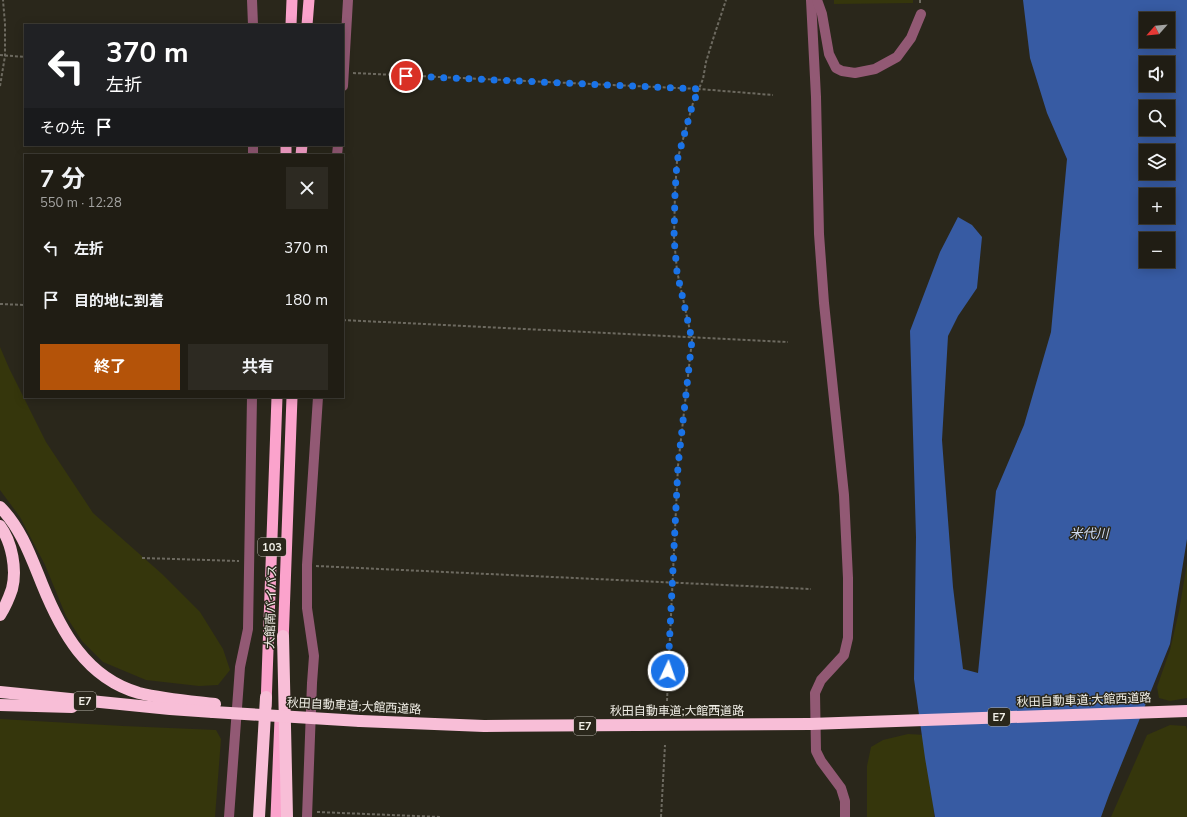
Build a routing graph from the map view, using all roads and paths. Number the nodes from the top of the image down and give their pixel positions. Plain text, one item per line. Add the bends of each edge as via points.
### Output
1 (3, 0) edge
2 (252, 0) edge
3 (291, 0) edge
4 (308, 0) edge
5 (348, 0) edge
6 (726, 0) edge
7 (811, 0) edge
8 (817, 0) edge
9 (920, 14) dead end
10 (253, 24) edge
11 (290, 24) edge
12 (306, 24) edge
13 (0, 55) edge
14 (6, 56) junction
15 (24, 57) edge
16 (344, 73) edge
17 (0, 86) edge
18 (699, 89) junction
19 (773, 95) dead end
20 (0, 304) edge
21 (24, 305) edge
22 (344, 320) edge
23 (691, 337) junction
24 (788, 342) dead end
25 (252, 398) edge
26 (277, 398) edge
27 (292, 398) edge
28 (318, 398) edge
29 (0, 507) edge
30 (0, 526) edge
31 (142, 558) dead end
32 (248, 561) junction
33 (307, 565) junction
34 (673, 583) junction
35 (811, 589) dead end
36 (0, 615) edge
37 (283, 636) junction
38 (0, 692) edge
39 (266, 697) junction
40 (667, 701) dead end
41 (0, 705) edge
42 (214, 708) junction
43 (170, 709) junction
44 (1187, 711) edge
45 (665, 746) dead end
46 (308, 815) edge
47 (229, 817) edge
48 (259, 817) edge
49 (263, 817) edge
50 (276, 817) edge
51 (286, 817) edge
52 (442, 817) edge
53 (661, 817) edge
54 (845, 817) edge

1 - 14 path
2 - 10 street
3 - 11 highway
4 - 12 highway
5 - 16 street
6 - 18 path
7 - 54 street via 819,234 844,495 848,578 848,638 844,654 821,680 815,693 816,751 841,788 845,801
8 - 9 street via 829,54 836,68 855,73 875,69 896,57 911,38
13 - 14 path
14 - 15 path
14 - 17 path
16 - 18 path
18 - 19 path
18 - 23 path via 677,161 675,193 674,238 677,272
20 - 21 path
22 - 23 path
23 - 24 path
23 - 34 path via 678,466
25 - 32 street
26 - 39 highway, 大館南バイパス / 103
27 - 37 highway, 大館南バイパス / 103
28 - 33 street
29 - 42 highway via 14,524 62,627 81,656 107,678 122,686 138,692
30 - 36 highway via 9,544 14,573 12,588
31 - 32 path
32 - 47 street via 248,629 240,667
33 - 34 path
33 - 46 street via 307,608 314,656
34 - 35 path
34 - 40 path
37 - 50 highway, 大館南バイパス / 103
37 - 51 highway
38 - 43 highway, 秋田自動車道;大館西道路 / E7
39 - 48 highway
39 - 49 highway, 大館南バイパス / 103
41 - 43 highway
42 - 43 highway, 秋田自動車道;大館西道路 / E7
42 - 44 highway, 秋田自動車道;大館西道路 / E7, bridge via 360,721 484,726 810,724
45 - 53 path
46 - 52 path

